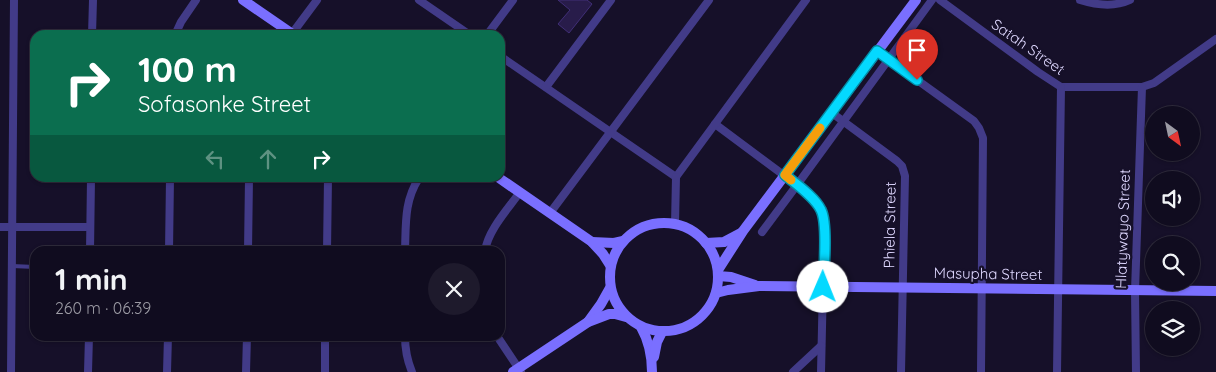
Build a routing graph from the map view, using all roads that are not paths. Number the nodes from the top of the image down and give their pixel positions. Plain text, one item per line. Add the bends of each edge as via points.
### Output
1 (14, 0) edge
2 (93, 0) edge
3 (196, 0) edge
4 (243, 0) edge
5 (317, 0) edge
6 (419, 0) edge
7 (513, 0) edge
8 (610, 0) edge
9 (708, 0) edge
10 (806, 0) edge
11 (916, 0) edge
12 (932, 0) edge
13 (940, 0) edge
14 (1080, 0) edge
15 (1130, 0) edge
16 (92, 30) edge
17 (177, 30) edge
18 (285, 30) edge
19 (296, 30) edge
20 (463, 30) edge
21 (491, 30) edge
22 (1216, 39) edge
23 (877, 51) junction
24 (505, 59) edge
25 (888, 59) junction
26 (546, 87) junction
27 (1061, 87) junction
28 (1142, 87) junction
29 (832, 113) junction
30 (843, 122) junction
31 (715, 124) junction
32 (611, 132) junction
33 (785, 175) junction
34 (676, 177) junction
35 (91, 182) edge
36 (170, 182) edge
37 (249, 182) edge
38 (328, 182) edge
39 (417, 182) edge
40 (505, 182) edge
41 (798, 185) junction
42 (520, 192) junction
43 (550, 213) junction
44 (675, 224) junction
45 (0, 227) edge
46 (90, 227) junction
47 (12, 228) junction
48 (743, 231) junction
49 (762, 232) dead end
50 (623, 241) junction
51 (592, 242) junction
52 (706, 244) junction
53 (90, 246) edge
54 (169, 246) edge
55 (248, 246) edge
56 (327, 246) edge
57 (405, 246) edge
58 (486, 246) edge
59 (610, 265) junction
60 (12, 266) junction
61 (30, 268) edge
62 (718, 273) junction
63 (759, 286) junction
64 (823, 287) junction
65 (610, 288) junction
66 (902, 288) junction
67 (982, 289) junction
68 (1057, 290) junction
69 (1135, 291) junction
70 (1216, 292) edge
71 (716, 293) junction
72 (627, 318) junction
73 (588, 322) junction
74 (641, 327) junction
75 (662, 332) junction
76 (89, 341) edge
77 (168, 341) edge
78 (247, 341) edge
79 (325, 341) edge
80 (405, 341) edge
81 (500, 341) edge
82 (821, 346) junction
83 (652, 368) edge
84 (517, 371) edge
85 (11, 372) edge
86 (88, 372) edge
87 (167, 372) edge
88 (246, 372) edge
89 (325, 372) edge
90 (412, 372) edge
91 (792, 372) edge
92 (821, 372) edge
93 (901, 372) edge
94 (981, 372) edge
95 (1056, 372) edge
96 (1136, 372) edge

1 - 47 street
2 - 16 street
3 - 17 street
4 - 18 main road
5 - 19 street
6 - 20 street
7 - 21 street
8 - 26 street
9 - 32 street
10 - 31 street
11 - 23 main road
12 - 25 street
13 - 27 street, Satah Street
14 - 15 street via 1107,4
22 - 28 street, Satah Street via 1154,83
23 - 25 street
23 - 29 main road
24 - 26 street
25 - 30 street
25 - 67 street via 974,122 981,134
26 - 32 street
27 - 28 street, Satah Street
27 - 68 street
28 - 69 street, Hlatywayo Street
29 - 30 street, Phiela Street
29 - 33 main road
30 - 41 street
30 - 66 street, Phiela Street via 897,161 904,170
31 - 33 street
31 - 34 street
32 - 34 street
32 - 43 street
33 - 41 street
33 - 48 main road
34 - 44 street
35 - 46 street
36 - 54 street
37 - 55 street
38 - 56 street
39 - 57 street via 406,212
40 - 42 main road
41 - 49 street
41 - 64 street via 815,202 823,218
42 - 43 main road
42 - 58 street via 492,232
43 - 51 main road
44 - 50 main road via 647,226
44 - 52 main road via 688,228
45 - 47 street
46 - 47 street
46 - 53 street
47 - 60 street
48 - 52 main road via 724,242
48 - 62 main road
50 - 51 main road
50 - 59 main road
51 - 59 main road
52 - 62 main road
59 - 65 main road
60 - 61 lane
60 - 85 street
62 - 63 main road, Masupha Street
62 - 71 main road
63 - 64 main road, Masupha Street
63 - 71 main road, Masupha Street
64 - 66 main road, Masupha Street
64 - 82 street
65 - 72 main road via 619,309
65 - 73 main road
66 - 67 main road, Masupha Street
66 - 93 street, Phiela Street
67 - 68 main road, Masupha Street
67 - 94 street
68 - 69 main road, Masupha Street
68 - 95 street
69 - 70 main road, Masupha Street
69 - 96 street, Hlatywayo Street
71 - 75 main road via 708,309 695,321 680,329
72 - 73 main road via 609,314
72 - 74 main road
73 - 84 main road
74 - 75 main road
74 - 83 main road via 647,339
75 - 83 main road
76 - 86 street
77 - 87 street
78 - 88 street
79 - 89 street
80 - 90 street
81 - 84 street
82 - 91 street
82 - 92 street

